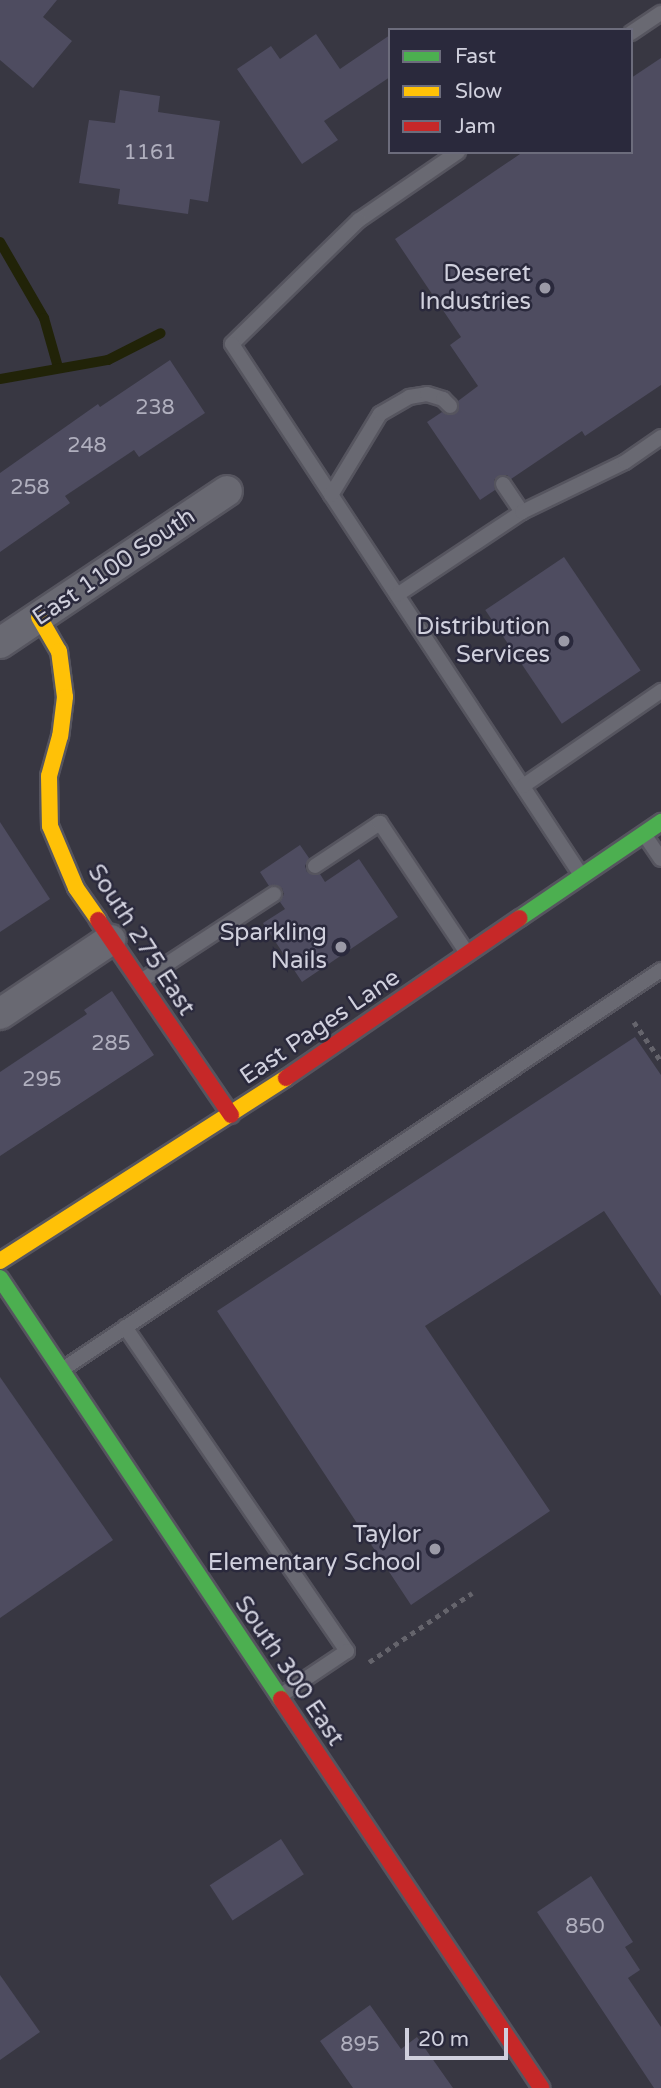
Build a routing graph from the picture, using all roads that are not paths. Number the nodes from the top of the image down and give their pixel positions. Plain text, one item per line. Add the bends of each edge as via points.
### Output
1 (661, 13) edge
2 (633, 32) edge
3 (455, 154) edge
4 (450, 406) dead end
5 (661, 437) edge
6 (503, 485) dead end
7 (228, 491) dead end
8 (331, 495) junction
9 (522, 512) junction
10 (397, 595) junction
11 (39, 617) junction
12 (0, 643) edge
13 (661, 691) edge
14 (523, 786) junction
15 (661, 822) edge
16 (644, 834) junction
17 (661, 859) edge
18 (315, 866) dead end
19 (582, 876) junction
20 (274, 894) dead end
21 (110, 940) junction
22 (468, 954) junction
23 (661, 970) edge
24 (139, 983) junction
25 (0, 1014) edge
26 (230, 1115) junction
27 (0, 1261) edge
28 (0, 1278) edge
29 (125, 1328) junction
30 (62, 1370) junction
31 (279, 1697) junction
32 (541, 2088) edge

1 - 2 lane
3 - 8 lane via 359,220 232,344
4 - 8 lane via 427,394 408,397 380,414
5 - 9 lane via 625,462
6 - 9 lane
7 - 11 street, East 1100 South
8 - 10 lane
9 - 10 lane
10 - 14 lane
11 - 12 street, East 1100 South
11 - 21 street, South 275 East via 59,651 65,697 48,776 50,826 76,888
13 - 14 lane
14 - 19 lane
15 - 16 street, East Pages Lane
16 - 17 lane
16 - 19 street, East Pages Lane
18 - 22 lane via 380,823
19 - 22 street, East Pages Lane
20 - 24 lane
21 - 24 street, South 275 East
21 - 25 street
22 - 26 street, East Pages Lane
23 - 29 lane
24 - 26 street, South 275 East
26 - 27 street, East Pages Lane
28 - 30 street, South 300 East
29 - 30 lane
29 - 31 lane via 347,1651
30 - 31 street, South 300 East
31 - 32 street, South 300 East

